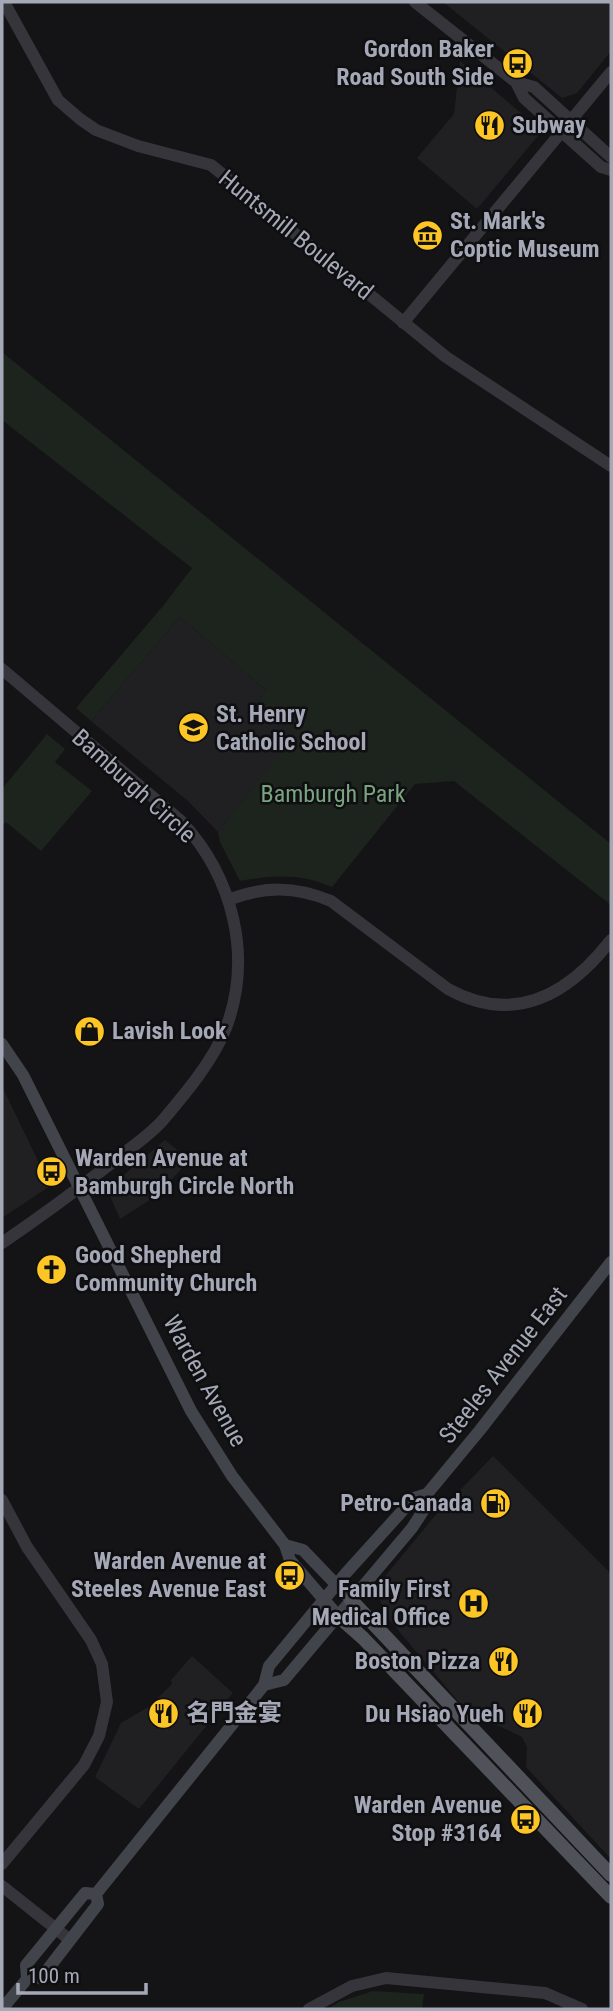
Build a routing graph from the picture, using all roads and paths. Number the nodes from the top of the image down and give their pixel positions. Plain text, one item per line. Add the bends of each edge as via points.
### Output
1 (4, 2) edge
2 (415, 2) edge
3 (611, 72) edge
4 (516, 82) junction
5 (571, 120) junction
6 (561, 132) junction
7 (611, 157) edge
8 (611, 170) edge
9 (403, 323) junction
10 (611, 466) edge
11 (2, 669) edge
12 (229, 900) junction
13 (611, 940) edge
14 (2, 1044) edge
15 (79, 1188) junction
16 (2, 1243) edge
17 (611, 1262) edge
18 (427, 1494) junction
19 (2, 1500) edge
20 (285, 1545) junction
21 (337, 1584) junction
22 (323, 1600) junction
23 (351, 1600) junction
24 (338, 1616) junction
25 (264, 1685) junction
26 (2, 1864) edge
27 (611, 1875) edge
28 (2, 1886) edge
29 (96, 1894) junction
30 (611, 1897) edge
31 (56, 1928) junction
32 (70, 1940) junction
33 (27, 1979) junction
34 (2, 2009) edge
35 (309, 2009) edge
36 (582, 2009) edge

1 - 9 street, Huntsmill Boulevard via 58,100 79,119 138,146 211,165
2 - 4 street
3 - 5 street
4 - 5 street via 534,87
4 - 6 street via 524,98
5 - 6 street
5 - 7 street
6 - 8 street via 601,167
6 - 9 street
9 - 10 street, Huntsmill Boulevard via 446,357
11 - 12 street, Bamburgh Circle via 181,821 209,857
12 - 13 street via 262,889 314,894 331,901 448,989 475,1001 513,1004 554,993 585,971
12 - 15 street, Bamburgh Circle via 238,965 233,1004 218,1046 162,1121
14 - 15 main road, Warden Avenue via 23,1075
15 - 16 street, Bamburgh Circle
15 - 20 main road, Warden Avenue via 198,1423
17 - 18 main road, Steeles Avenue East
18 - 21 main road, Steeles Avenue East via 414,1498
18 - 23 main road, Steeles Avenue East via 412,1528
19 - 26 street via 27,1547 91,1640 102,1664 107,1702 99,1736 84,1765
20 - 21 main road, Warden Avenue via 303,1550
20 - 22 main road, Warden Avenue via 290,1560
21 - 22 main road, Steeles Avenue East
21 - 23 main road, Warden Avenue
22 - 24 main road, Warden Avenue
22 - 25 main road, Steeles Avenue East via 269,1665
23 - 24 main road, Steeles Avenue East
23 - 27 main road, Warden Avenue
24 - 25 main road, Steeles Avenue East via 284,1680
24 - 30 main road, Warden Avenue
25 - 29 main road, Steeles Avenue East
28 - 31 street
29 - 31 main road, Steeles Avenue East via 85,1894
29 - 32 main road, Steeles Avenue East via 98,1904
31 - 32 street
31 - 33 main road, Steeles Avenue East via 26,1965
32 - 33 main road, Steeles Avenue East via 41,1978
33 - 34 main road, Steeles Avenue East
35 - 36 street via 352,1986 386,1978 545,1993

